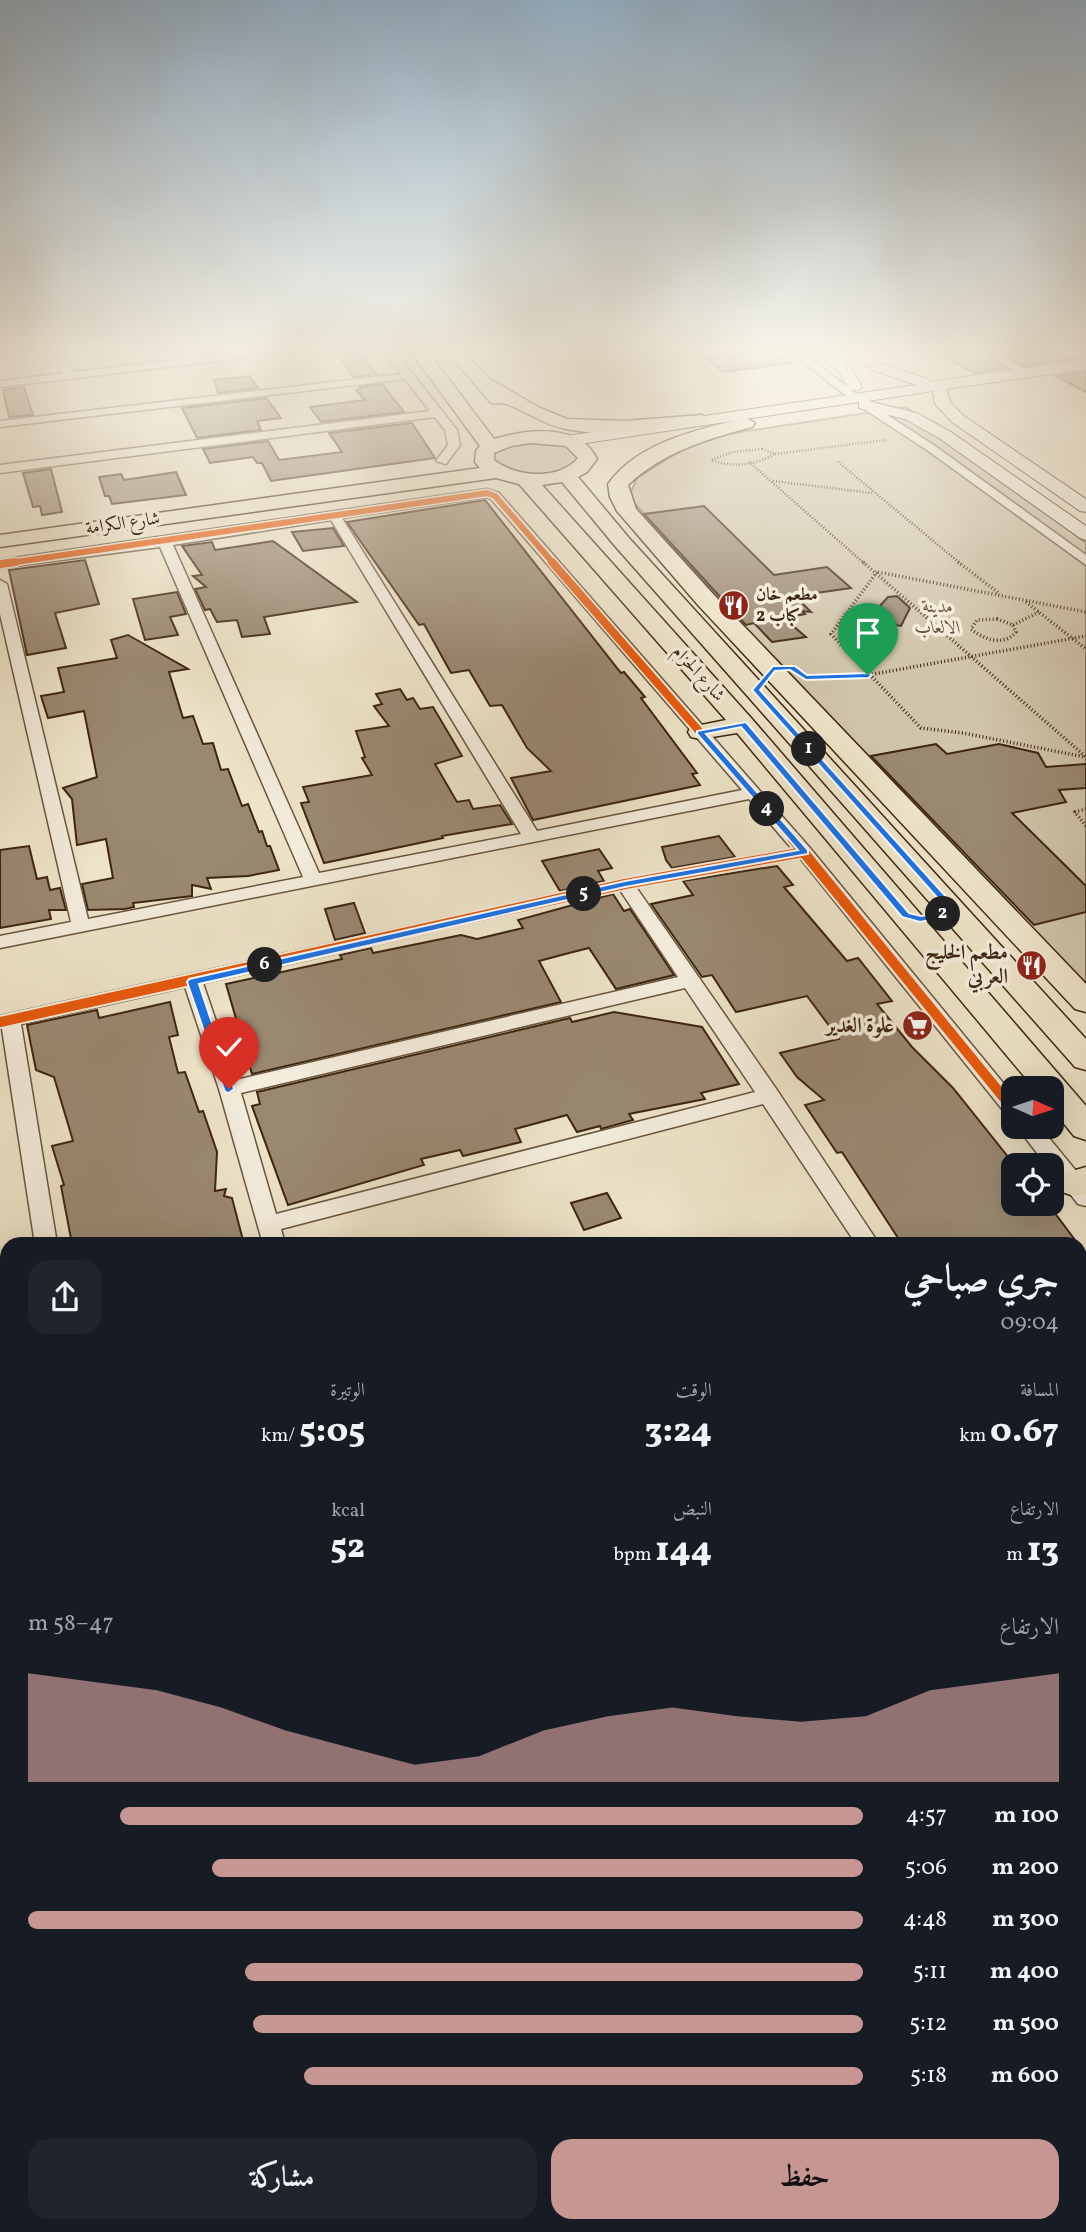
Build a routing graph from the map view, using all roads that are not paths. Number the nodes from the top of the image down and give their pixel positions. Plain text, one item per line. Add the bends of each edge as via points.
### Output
1 (128, 452) edge
2 (451, 452) edge
3 (461, 452) edge
4 (487, 452) edge
5 (496, 452) edge
6 (591, 452) edge
7 (623, 452) edge
8 (660, 452) edge
9 (937, 452) edge
10 (1005, 452) edge
11 (1033, 452) edge
12 (587, 453) joint
13 (971, 453) edge
14 (490, 458) junction
15 (0, 468) edge
16 (441, 468) junction
17 (566, 475) junction
18 (531, 486) junction
19 (1086, 488) edge
20 (351, 492) junction
21 (1086, 507) edge
22 (366, 510) junction
23 (335, 516) junction
24 (0, 524) edge
25 (1086, 534) edge
26 (0, 541) edge
27 (165, 542) junction
28 (622, 542) junction
29 (1086, 561) edge
30 (0, 564) edge
31 (0, 584) edge
32 (773, 668) junction
33 (756, 690) junction
34 (743, 724) junction
35 (700, 732) junction
36 (753, 793) junction
37 (532, 837) junction
38 (804, 852) junction
39 (313, 880) junction
40 (625, 884) junction
41 (947, 903) junction
42 (906, 915) junction
43 (81, 926) junction
44 (0, 942) edge
45 (995, 958) junction
46 (948, 967) junction
47 (692, 980) junction
48 (193, 982) junction
49 (1086, 1002) edge
50 (5, 1021) edge
51 (1086, 1059) edge
52 (229, 1089) junction
53 (1001, 1094) edge
54 (770, 1095) junction
55 (1086, 1128) edge
56 (1039, 1139) edge
57 (1082, 1187) edge
58 (271, 1234) edge
59 (45, 1237) edge
60 (861, 1237) edge

1 - 15 street
2 - 16 street
3 - 16 main road
4 - 14 main road
5 - 14 main road
6 - 12 street
7 - 28 main road via 596,464 591,481
8 - 32 main road via 642,461 618,484 627,511
9 - 29 street
10 - 21 street
11 - 19 street
12 - 17 main road via 585,465
13 - 25 street
14 - 16 main road, شارع الكرامة
14 - 18 main road
16 - 18 main road
16 - 20 main road, شارع الكرامة
16 - 24 main road, شارع الكرامة
17 - 18 main road
17 - 28 main road, شارع الحزام
18 - 34 main road, شارع الحزام
20 - 22 street
20 - 26 main road, شارع الكرامة
22 - 23 street
22 - 35 street via 463,495 495,496
23 - 27 street
23 - 37 street
27 - 30 street
27 - 39 street
28 - 33 main road, شارع الحزام
31 - 43 street
32 - 33 main road
32 - 49 main road
33 - 41 main road, شارع الحزام
34 - 35 main road
34 - 42 main road, شارع الحزام
35 - 36 street
36 - 37 street
36 - 38 street
37 - 39 street
38 - 40 street
38 - 53 street
39 - 43 street
40 - 47 street
40 - 48 street
41 - 42 main road via 945,912 936,918
41 - 45 main road, شارع الحزام
42 - 46 main road, شارع الحزام
43 - 44 street
45 - 46 main road via 964,952 952,957
45 - 51 main road, شارع الحزام
46 - 55 main road, شارع الحزام
47 - 52 street
47 - 54 street
48 - 50 street
48 - 52 street
50 - 59 street
52 - 58 street
54 - 58 street
54 - 60 street
56 - 57 street

